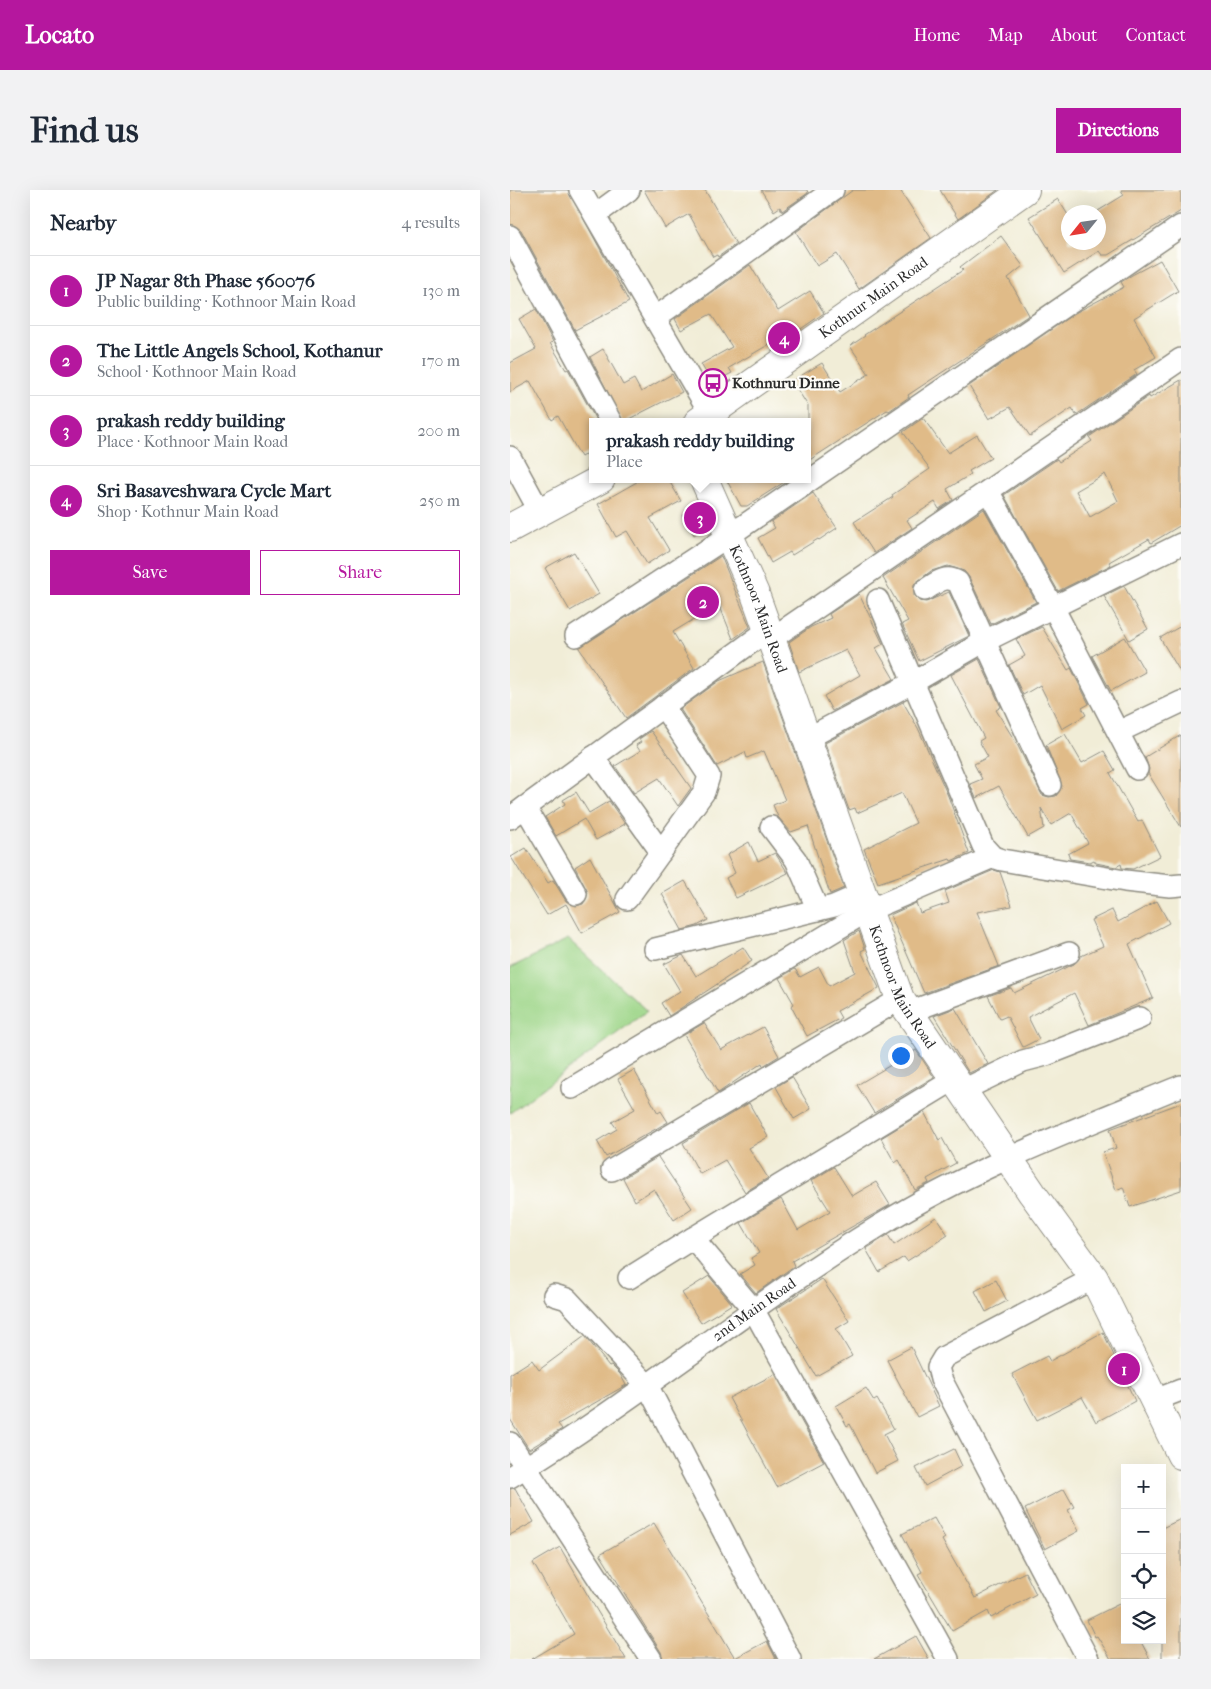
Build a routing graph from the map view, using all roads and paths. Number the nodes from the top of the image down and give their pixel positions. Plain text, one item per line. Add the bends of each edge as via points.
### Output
1 (580, 190) edge
2 (629, 190) edge
3 (833, 190) edge
4 (1025, 190) edge
5 (594, 215) junction
6 (1181, 226) edge
7 (510, 236) edge
8 (655, 318) junction
9 (1181, 359) edge
10 (609, 418) edge
11 (704, 418) edge
12 (510, 457) edge
13 (811, 480) edge
14 (594, 483) edge
15 (706, 483) edge
16 (806, 483) edge
17 (988, 491) junction
18 (540, 512) junction
19 (510, 528) edge
20 (730, 535) junction
21 (1181, 544) edge
22 (925, 590) dead end
23 (878, 600) dead end
24 (1054, 609) junction
25 (770, 634) junction
26 (576, 636) dead end
27 (986, 641) junction
28 (912, 683) junction
29 (1181, 702) edge
30 (663, 706) junction
31 (1118, 732) junction
32 (808, 738) junction
33 (594, 757) junction
34 (1137, 769) dead end
35 (1050, 785) dead end
36 (518, 812) edge
37 (771, 827) dead end
38 (661, 852) junction
39 (993, 857) junction
40 (1181, 885) edge
41 (576, 894) dead end
42 (627, 899) dead end
43 (866, 901) junction
44 (818, 910) junction
45 (655, 949) dead end
46 (1069, 953) dead end
47 (905, 1006) junction
48 (1140, 1018) dead end
49 (959, 1085) junction
50 (1181, 1086) edge
51 (572, 1088) dead end
52 (1008, 1157) junction
53 (612, 1170) dead end
54 (693, 1238) junction
55 (629, 1278) dead end
56 (1094, 1278) junction
57 (554, 1295) dead end
58 (753, 1309) junction
59 (647, 1385) junction
60 (1181, 1390) edge
61 (1156, 1400) junction
62 (510, 1443) edge
63 (1181, 1455) edge
64 (518, 1472) edge
65 (651, 1659) edge
66 (790, 1659) edge
67 (948, 1659) edge
68 (1088, 1659) edge

1 - 5 street
2 - 5 street
3 - 8 street
4 - 11 street, Kothnur Main Road
5 - 8 street
6 - 13 street
7 - 10 street
8 - 11 street
9 - 17 street
12 - 18 street
14 - 18 street
15 - 20 street, Kothnoor Main Road
16 - 20 street
17 - 24 street
17 - 25 street
18 - 19 street
20 - 25 street, Kothnoor Main Road
20 - 26 street
21 - 24 street
22 - 27 street via 945,578 958,582
23 - 28 street
24 - 27 street
24 - 31 street
25 - 30 street
25 - 32 street, Kothnoor Main Road
27 - 28 street
27 - 35 street
28 - 32 street
28 - 39 street via 983,846
29 - 31 street
30 - 33 street
30 - 38 street via 709,776 704,792
31 - 34 street
32 - 43 street, Kothnoor Main Road
33 - 36 street
33 - 38 street
36 - 41 street
37 - 44 street via 796,860
38 - 42 street
39 - 40 street via 1125,881
39 - 43 street
43 - 44 street
43 - 47 street, Kothnoor Main Road
43 - 51 street
44 - 45 street
46 - 47 street
47 - 49 street, Kothnoor Main Road
47 - 53 street
48 - 49 street
49 - 52 street, Kothnoor Main Road
49 - 54 street
50 - 52 street, 2nd Main Road
52 - 56 street, Kothnoor Main Road
52 - 58 street, 2nd Main Road via 881,1224
54 - 55 street
54 - 58 street
56 - 61 street, Kothnoor Main Road
56 - 68 street via 944,1357 938,1367 940,1380
57 - 59 street via 567,1299
58 - 59 street, 2nd Main Road
58 - 67 street
59 - 64 street, 2nd Main Road
59 - 66 street
60 - 61 street
61 - 63 street, Kothnoor Main Road
62 - 64 street
64 - 65 street

